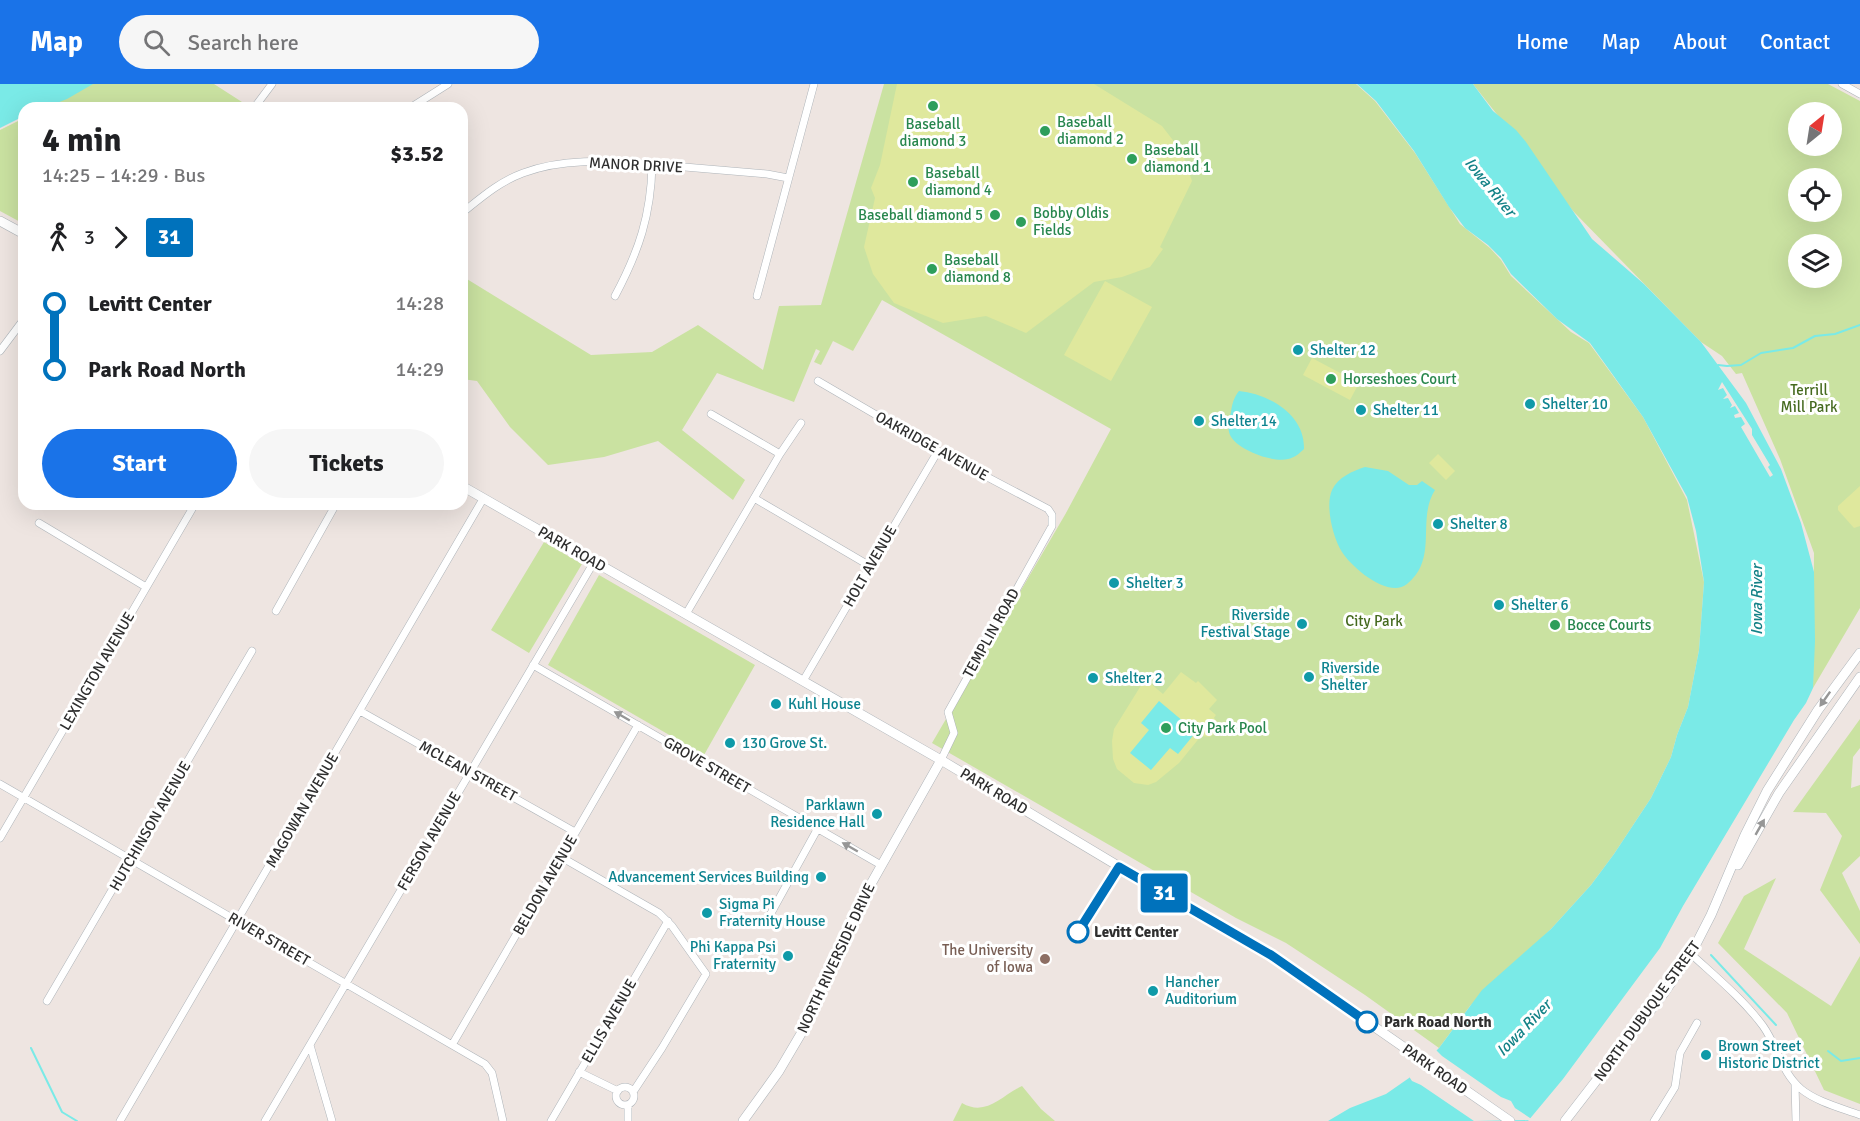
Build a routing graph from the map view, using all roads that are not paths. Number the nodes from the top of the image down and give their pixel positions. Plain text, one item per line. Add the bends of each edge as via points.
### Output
1 (272, 84) edge
2 (448, 84) edge
3 (814, 84) edge
4 (1842, 84) edge
5 (1860, 94) edge
6 (258, 102) edge
7 (420, 102) edge
8 (652, 165) junction
9 (788, 178) junction
10 (468, 207) edge
11 (0, 221) edge
12 (18, 231) edge
13 (615, 296) dead end
14 (757, 296) dead end
15 (18, 327) edge
16 (0, 351) edge
17 (818, 381) dead end
18 (711, 414) dead end
19 (801, 423) dead end
20 (938, 451) junction
21 (780, 454) junction
22 (468, 490) edge
23 (754, 498) junction
24 (483, 499) junction
25 (1048, 509) joint
26 (191, 510) edge
27 (333, 510) edge
28 (39, 524) dead end
29 (594, 562) junction
30 (870, 566) junction
31 (146, 587) junction
32 (276, 610) dead end
33 (686, 614) junction
34 (252, 651) dead end
35 (1860, 652) edge
36 (533, 665) junction
37 (1860, 677) edge
38 (803, 681) junction
39 (360, 711) junction
40 (638, 725) junction
41 (941, 760) junction
42 (470, 773) junction
43 (0, 784) edge
44 (24, 797) junction
45 (818, 828) junction
46 (576, 832) junction
47 (0, 838) edge
48 (561, 857) junction
49 (131, 859) junction
50 (881, 865) junction
51 (1720, 896) junction
52 (238, 920) junction
53 (668, 921) junction
54 (765, 921) dead end
55 (1691, 954) junction
56 (346, 983) junction
57 (47, 1001) dead end
58 (1696, 1023) dead end
59 (310, 1045) junction
60 (452, 1045) junction
61 (579, 1072) junction
62 (1795, 1084) junction
63 (618, 1091) junction
64 (633, 1092) junction
65 (628, 1104) junction
66 (1860, 1115) edge
67 (120, 1121) edge
68 (265, 1121) edge
69 (332, 1121) edge
70 (503, 1121) edge
71 (551, 1121) edge
72 (628, 1121) edge
73 (743, 1121) edge
74 (1510, 1121) edge
75 (1565, 1121) edge
76 (1654, 1121) edge
77 (1796, 1121) edge

1 - 6 street
2 - 7 street
3 - 9 street
4 - 5 street
8 - 9 street, MANOR DRIVE
8 - 10 street, MANOR DRIVE via 588,161 540,168 500,184
8 - 13 street via 644,231
9 - 14 street
11 - 12 main road
15 - 16 street
17 - 20 street, OAKRIDGE AVENUE
18 - 21 street
19 - 21 street
20 - 25 street, OAKRIDGE AVENUE
20 - 30 street, HOLT AVENUE
21 - 23 street
22 - 24 main road, PARK ROAD
23 - 30 street
23 - 33 street
24 - 29 main road, PARK ROAD
24 - 39 street, MAGOWAN AVENUE
25 - 41 street, TEMPLIN ROAD via 1052,526 948,712 954,734
26 - 31 street, LEXINGTON AVENUE
27 - 32 street
28 - 31 street
29 - 33 main road, PARK ROAD
29 - 36 street, FERSON AVENUE
30 - 38 street, HOLT AVENUE
31 - 44 street, LEXINGTON AVENUE
33 - 38 main road, PARK ROAD
34 - 49 street, HUTCHINSON AVENUE
35 -> 51 main road, NORTH DUBUQUE STREET via 1767,791
40 -> 36 street, GROVE STREET
36 - 42 street, FERSON AVENUE
51 -> 37 main road, NORTH DUBUQUE STREET via 1779,793
38 - 41 main road, PARK ROAD
39 - 42 street, MCLEAN STREET
39 - 52 street, MAGOWAN AVENUE
40 - 45 street, GROVE STREET
40 - 46 street, BELDON AVENUE
41 - 50 main road, NORTH RIVERSIDE DRIVE
41 - 74 main road, PARK ROAD via 1271,955
42 - 46 street, MCLEAN STREET
42 - 56 street, FERSON AVENUE
43 - 44 street, RIVER STREET
44 - 47 street, LEXINGTON AVENUE
44 - 49 street, RIVER STREET
50 -> 45 street, GROVE STREET
45 - 54 street
46 - 48 street, BELDON AVENUE
48 - 53 street
48 - 60 street, BELDON AVENUE
49 - 52 street, RIVER STREET
49 - 57 street, HUTCHINSON AVENUE
50 - 73 main road, NORTH RIVERSIDE DRIVE via 854,914 802,1032
51 - 55 main road, NORTH DUBUQUE STREET
52 - 56 street, RIVER STREET
52 - 67 street, MAGOWAN AVENUE
53 - 61 street, ELLIS AVENUE
53 - 64 street via 706,974
55 - 62 street via 1756,1018
55 - 75 main road, NORTH DUBUQUE STREET
56 - 59 street, FERSON AVENUE
56 - 60 street, RIVER STREET
58 - 76 street via 1680,1053 1675,1088
59 - 68 street, FERSON AVENUE
59 - 69 street
60 - 70 street, RIVER STREET via 492,1072
61 - 63 street
61 - 71 street, ELLIS AVENUE
62 - 66 street via 1814,1097
62 - 77 street
63 - 64 street via 625,1087
63 - 65 street via 619,1102
64 - 65 street via 633,1100
65 - 72 street

